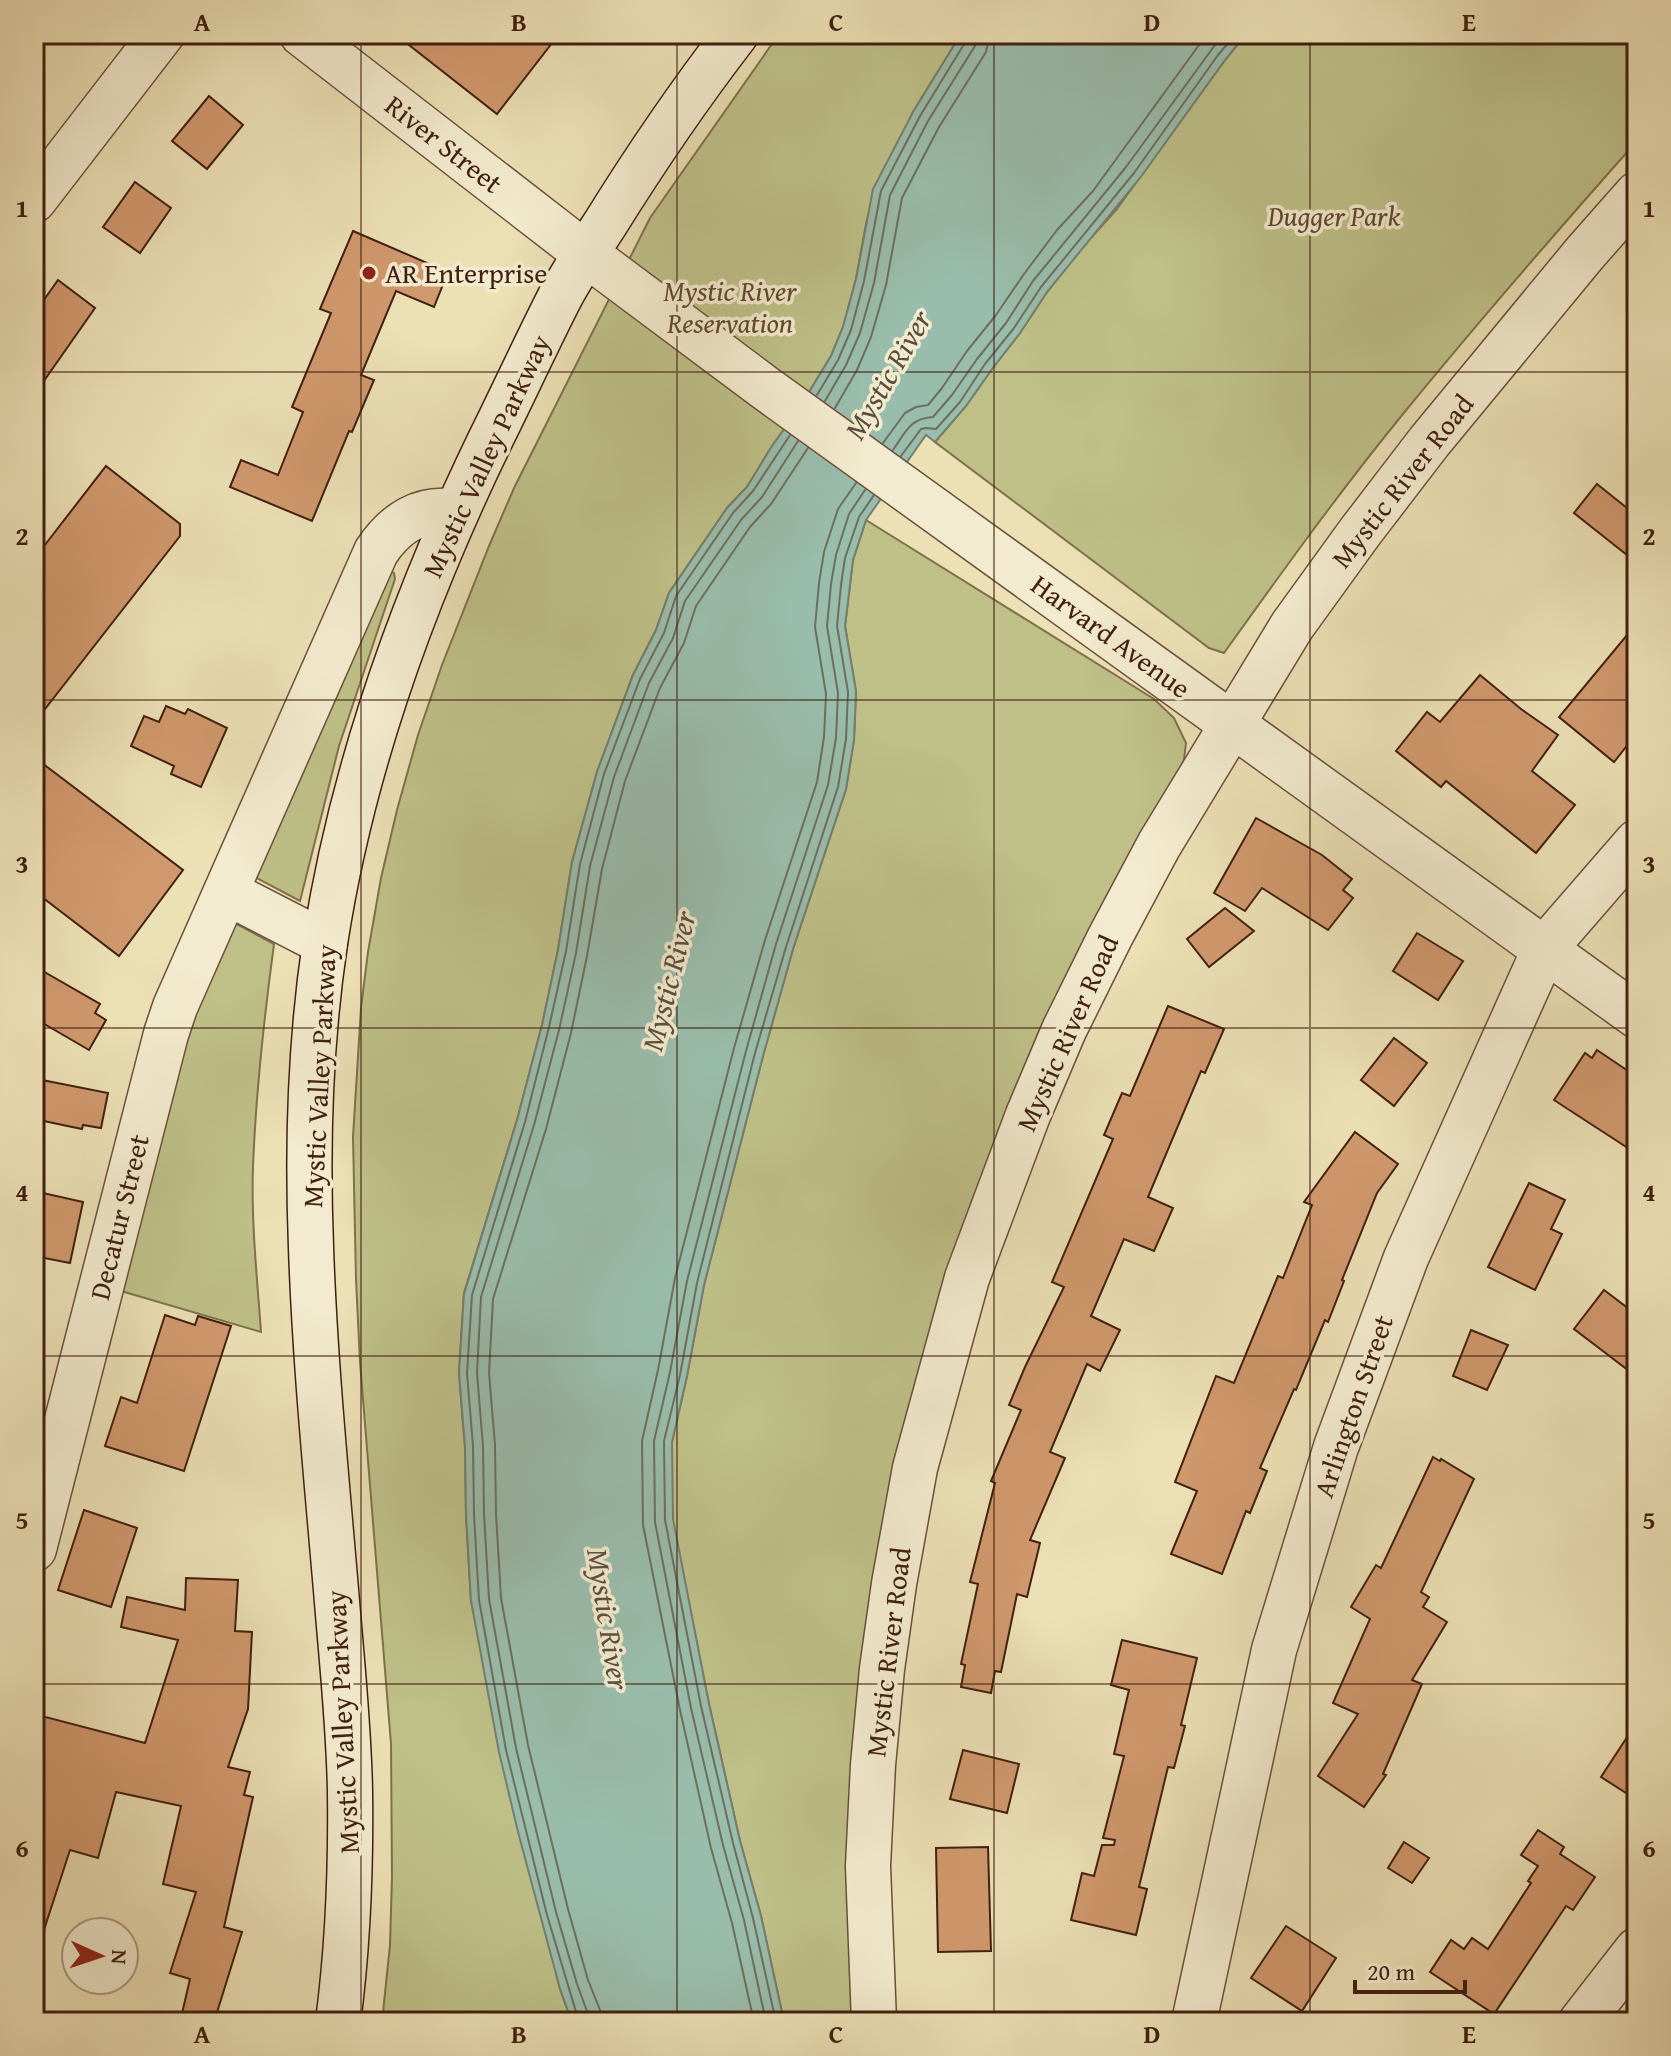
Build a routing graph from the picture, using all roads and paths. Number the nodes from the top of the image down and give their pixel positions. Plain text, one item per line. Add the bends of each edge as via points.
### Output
1 (162, 34) edge
2 (302, 34) edge
3 (736, 34) edge
4 (1637, 194) edge
5 (34, 200) edge
6 (586, 254) junction
7 (456, 512) junction
8 (1233, 724) junction
9 (1637, 842) edge
10 (226, 892) junction
11 (325, 943) junction
12 (1545, 948) junction
13 (1637, 1016) edge
14 (34, 1549) edge
15 (1637, 1950) edge
16 (338, 2022) edge
17 (874, 2022) edge
18 (1194, 2022) edge
19 (1581, 2022) edge

1 - 5 street
2 - 6 street, River Street
3 - 6 street, Mystic Valley Parkway via 687,97
4 - 8 street, Mystic River Road via 1360,532 1292,626
6 - 7 street, Mystic Valley Parkway
6 - 8 street, Harvard Avenue
7 - 10 street, Decatur Street via 426,512 403,522 376,552
7 - 11 street, Mystic Valley Parkway via 379,719
8 - 12 street, Harvard Avenue
8 - 17 street, Mystic River Road via 1159,845 1064,1030 967,1278 950,1339 915,1468 882,1669 868,1866
9 - 12 street, Arlington Street
10 - 11 street
10 - 14 street, Decatur Street via 170,1020
11 - 16 street, Mystic Valley Parkway via 309,1198 350,1789 348,1916
12 - 13 street, Harvard Avenue
12 - 18 street, Arlington Street via 1406,1258 1336,1447 1274,1650
15 - 19 street

